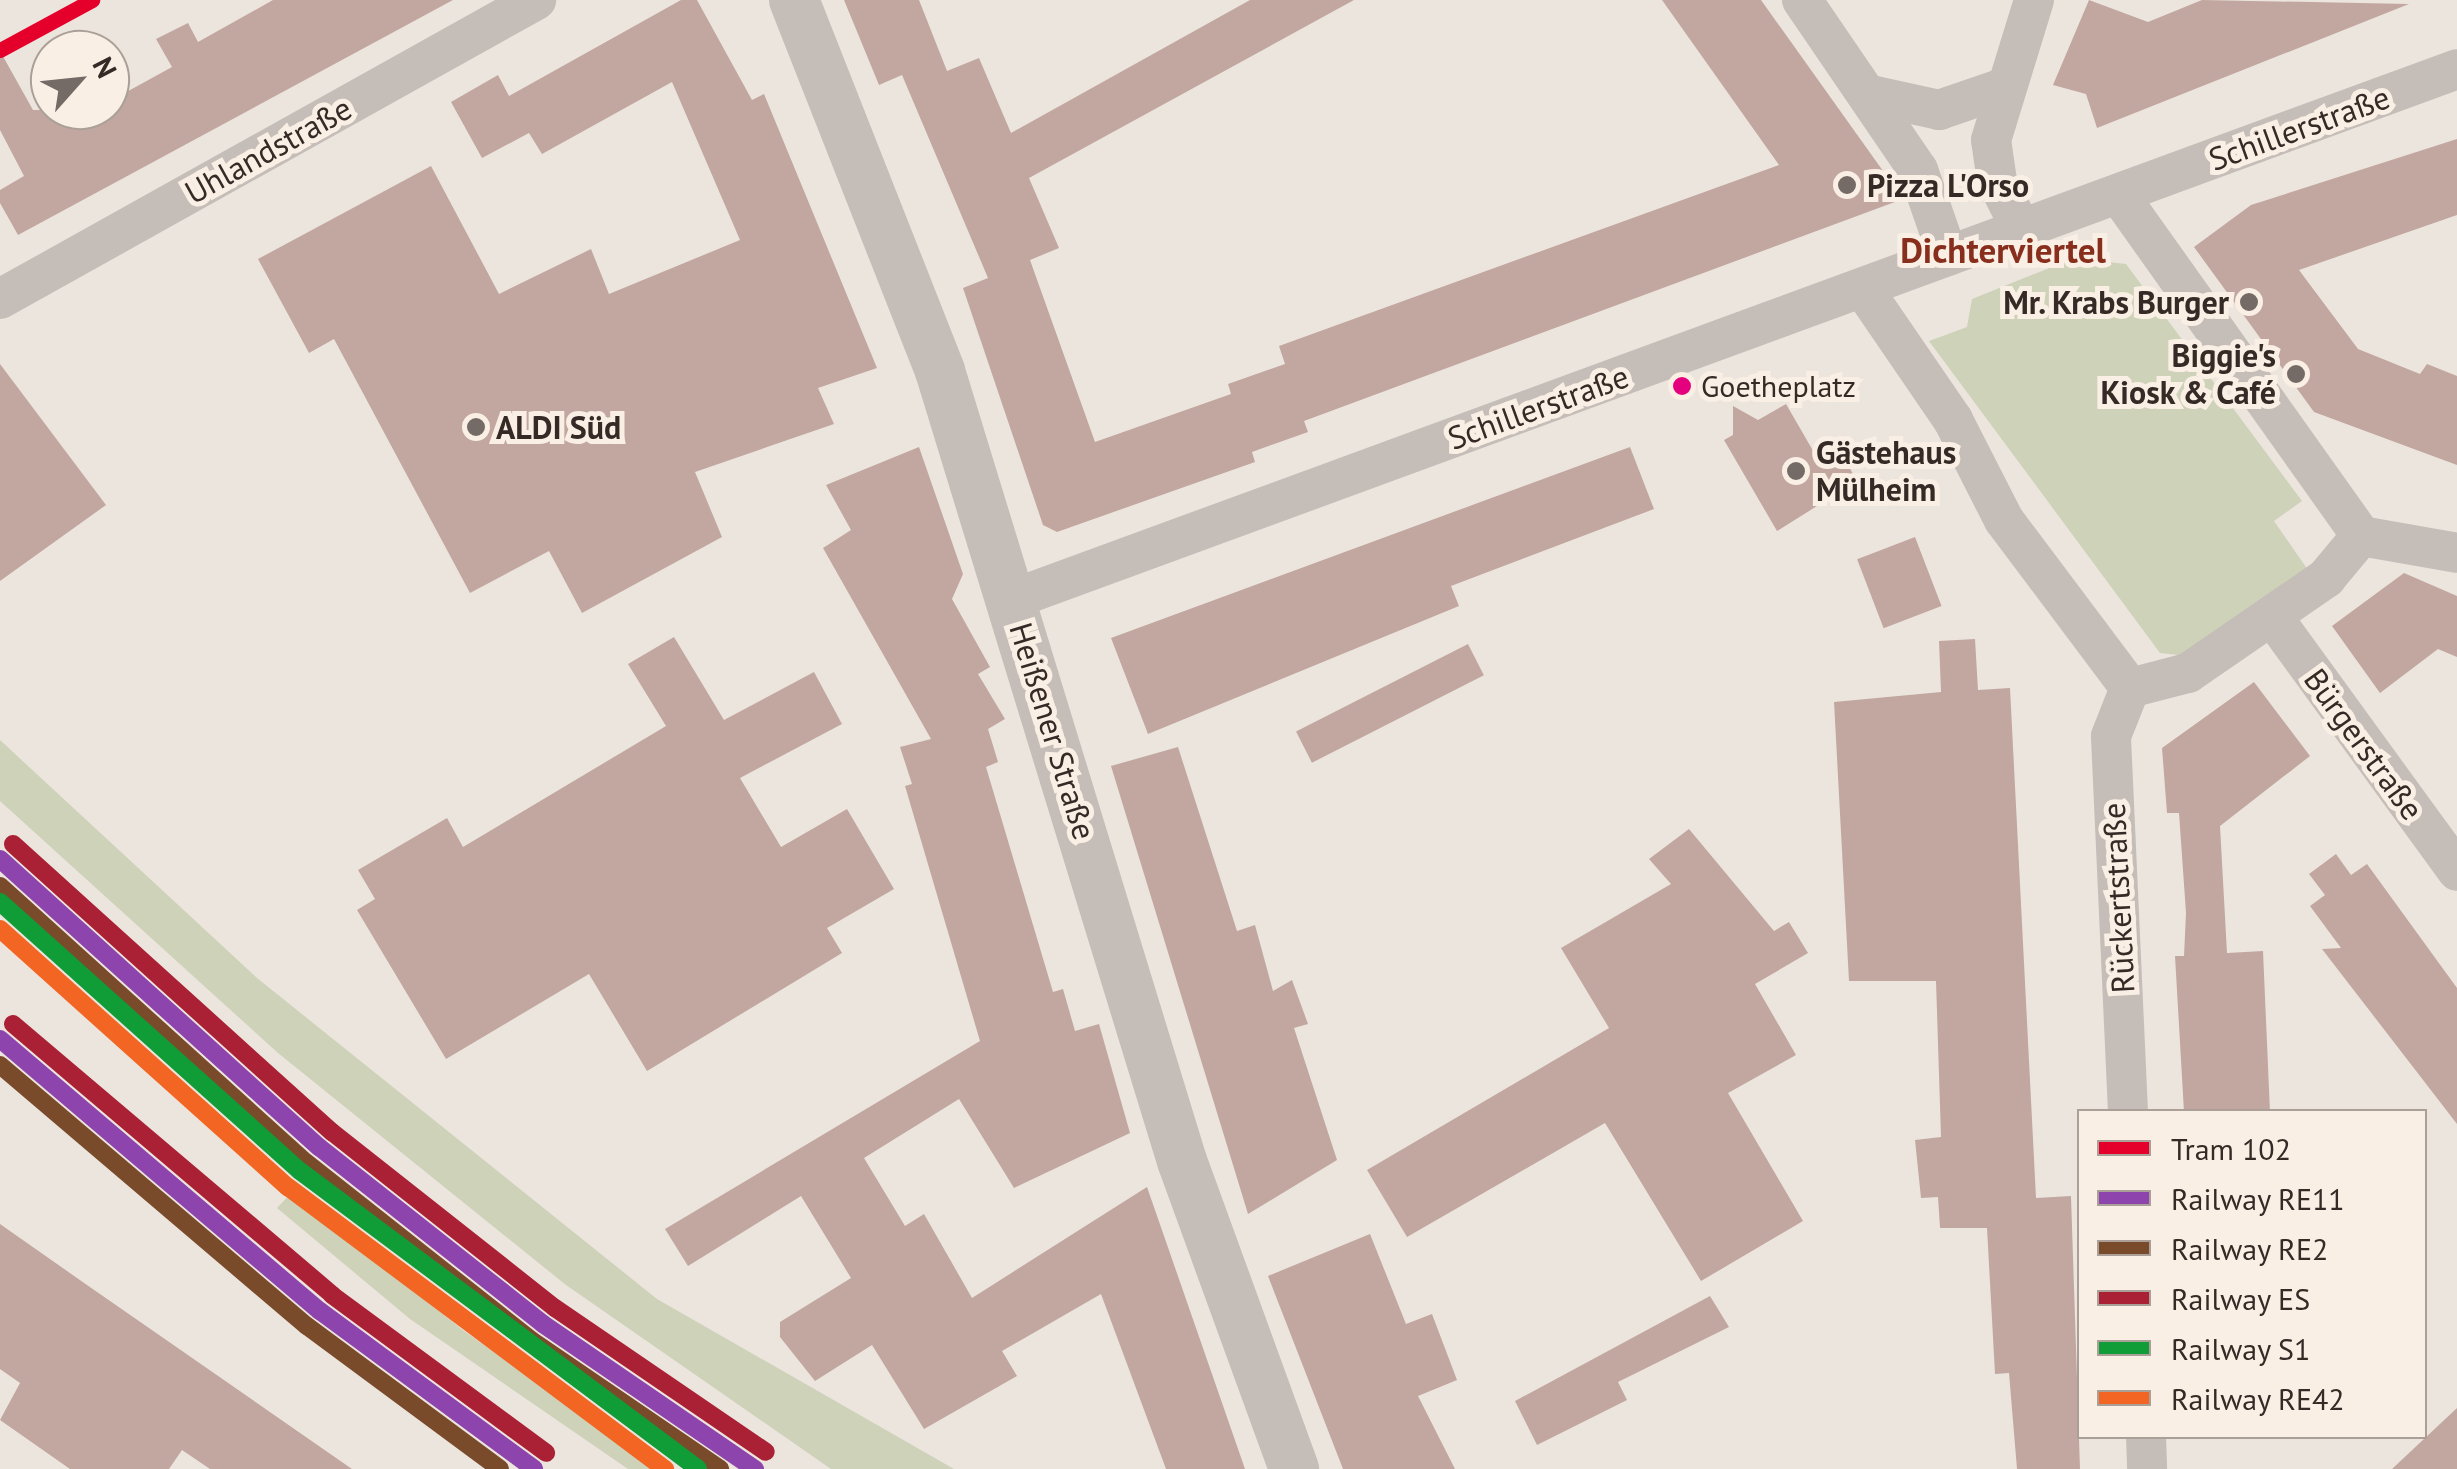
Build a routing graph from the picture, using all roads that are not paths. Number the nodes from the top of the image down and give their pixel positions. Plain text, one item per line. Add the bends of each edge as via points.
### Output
1 (536, 0) edge
2 (794, 0) edge
3 (1802, 0) edge
4 (2034, 0) edge
5 (2457, 69) edge
6 (2006, 87) junction
7 (1871, 95) junction
8 (2119, 195) junction
9 (2021, 230) junction
10 (1948, 256) junction
11 (1864, 290) junction
12 (0, 299) edge
13 (2361, 536) junction
14 (2457, 553) edge
15 (1013, 598) junction
16 (2272, 616) junction
17 (2130, 688) junction
18 (2457, 871) edge
19 (2128, 1109) edge
20 (2146, 1439) edge
21 (1294, 1469) edge
22 (2148, 1469) edge

1 - 12 street, Uhlandstraße
2 - 15 street, Heißener Straße via 940,371
3 - 7 street
4 - 6 street
5 - 8 street, Schillerstraße
6 - 7 street via 1939,110
6 - 9 street via 1991,140 1997,181
7 - 10 street via 1918,170
8 - 9 street, Schillerstraße
8 - 13 street
9 - 10 street, Schillerstraße
10 - 11 street, Schillerstraße
11 - 15 street, Schillerstraße
11 - 17 street via 1953,420 2004,520
13 - 14 street
13 - 16 street via 2326,578
15 - 21 street, Heißener Straße via 1182,1161
16 - 17 street via 2188,672
16 - 18 street, Bürgerstraße
17 - 19 street, Rückertstraße via 2111,736
20 - 22 street

